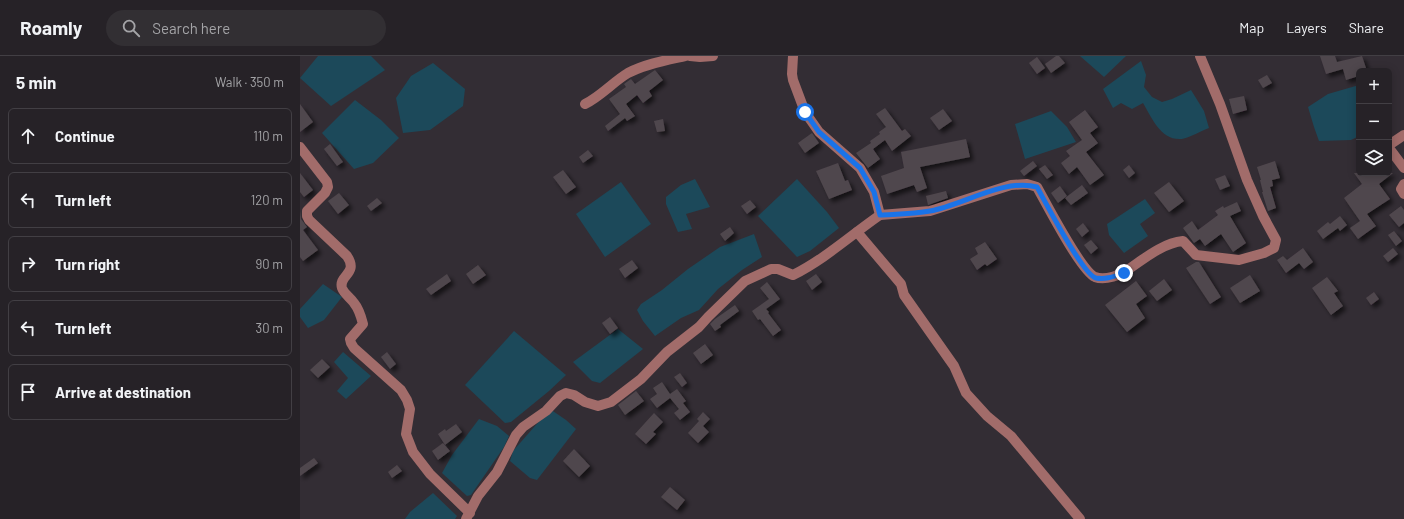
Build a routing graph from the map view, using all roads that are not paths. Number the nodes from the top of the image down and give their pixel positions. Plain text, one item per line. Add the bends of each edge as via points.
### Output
1 (685, 56) edge
2 (690, 56) edge
3 (713, 56) edge
4 (793, 56) edge
5 (1200, 56) edge
6 (585, 104) dead end
7 (1404, 135) edge
8 (300, 147) edge
9 (1404, 168) edge
10 (1404, 184) edge
11 (1404, 194) edge
12 (880, 215) junction
13 (857, 232) junction
14 (468, 516) edge
15 (1080, 519) edge

1 - 6 street via 629,73
2 - 3 street
4 - 12 street via 793,80 805,112 819,132 860,168 874,192
5 - 12 street via 1247,180 1276,240 1274,248 1264,253 1239,260 1196,255 1183,241 1174,242 1147,256 1124,273 1108,278 1096,278 1089,274 1069,244 1037,187 1027,184 1011,185 930,211
7 - 9 street via 1389,145
8 - 14 street via 328,182 325,193 306,211 306,216 351,263 342,288 355,303 363,324 350,339 351,343 401,390 410,409 406,434 413,452
10 - 11 street via 1401,189
12 - 13 street
13 - 14 street via 793,275 771,269 745,281 699,327 611,402 598,406 570,394 560,396 516,435 497,472 478,496
13 - 15 street via 901,284 904,295 954,366 966,393 987,416 1011,436

